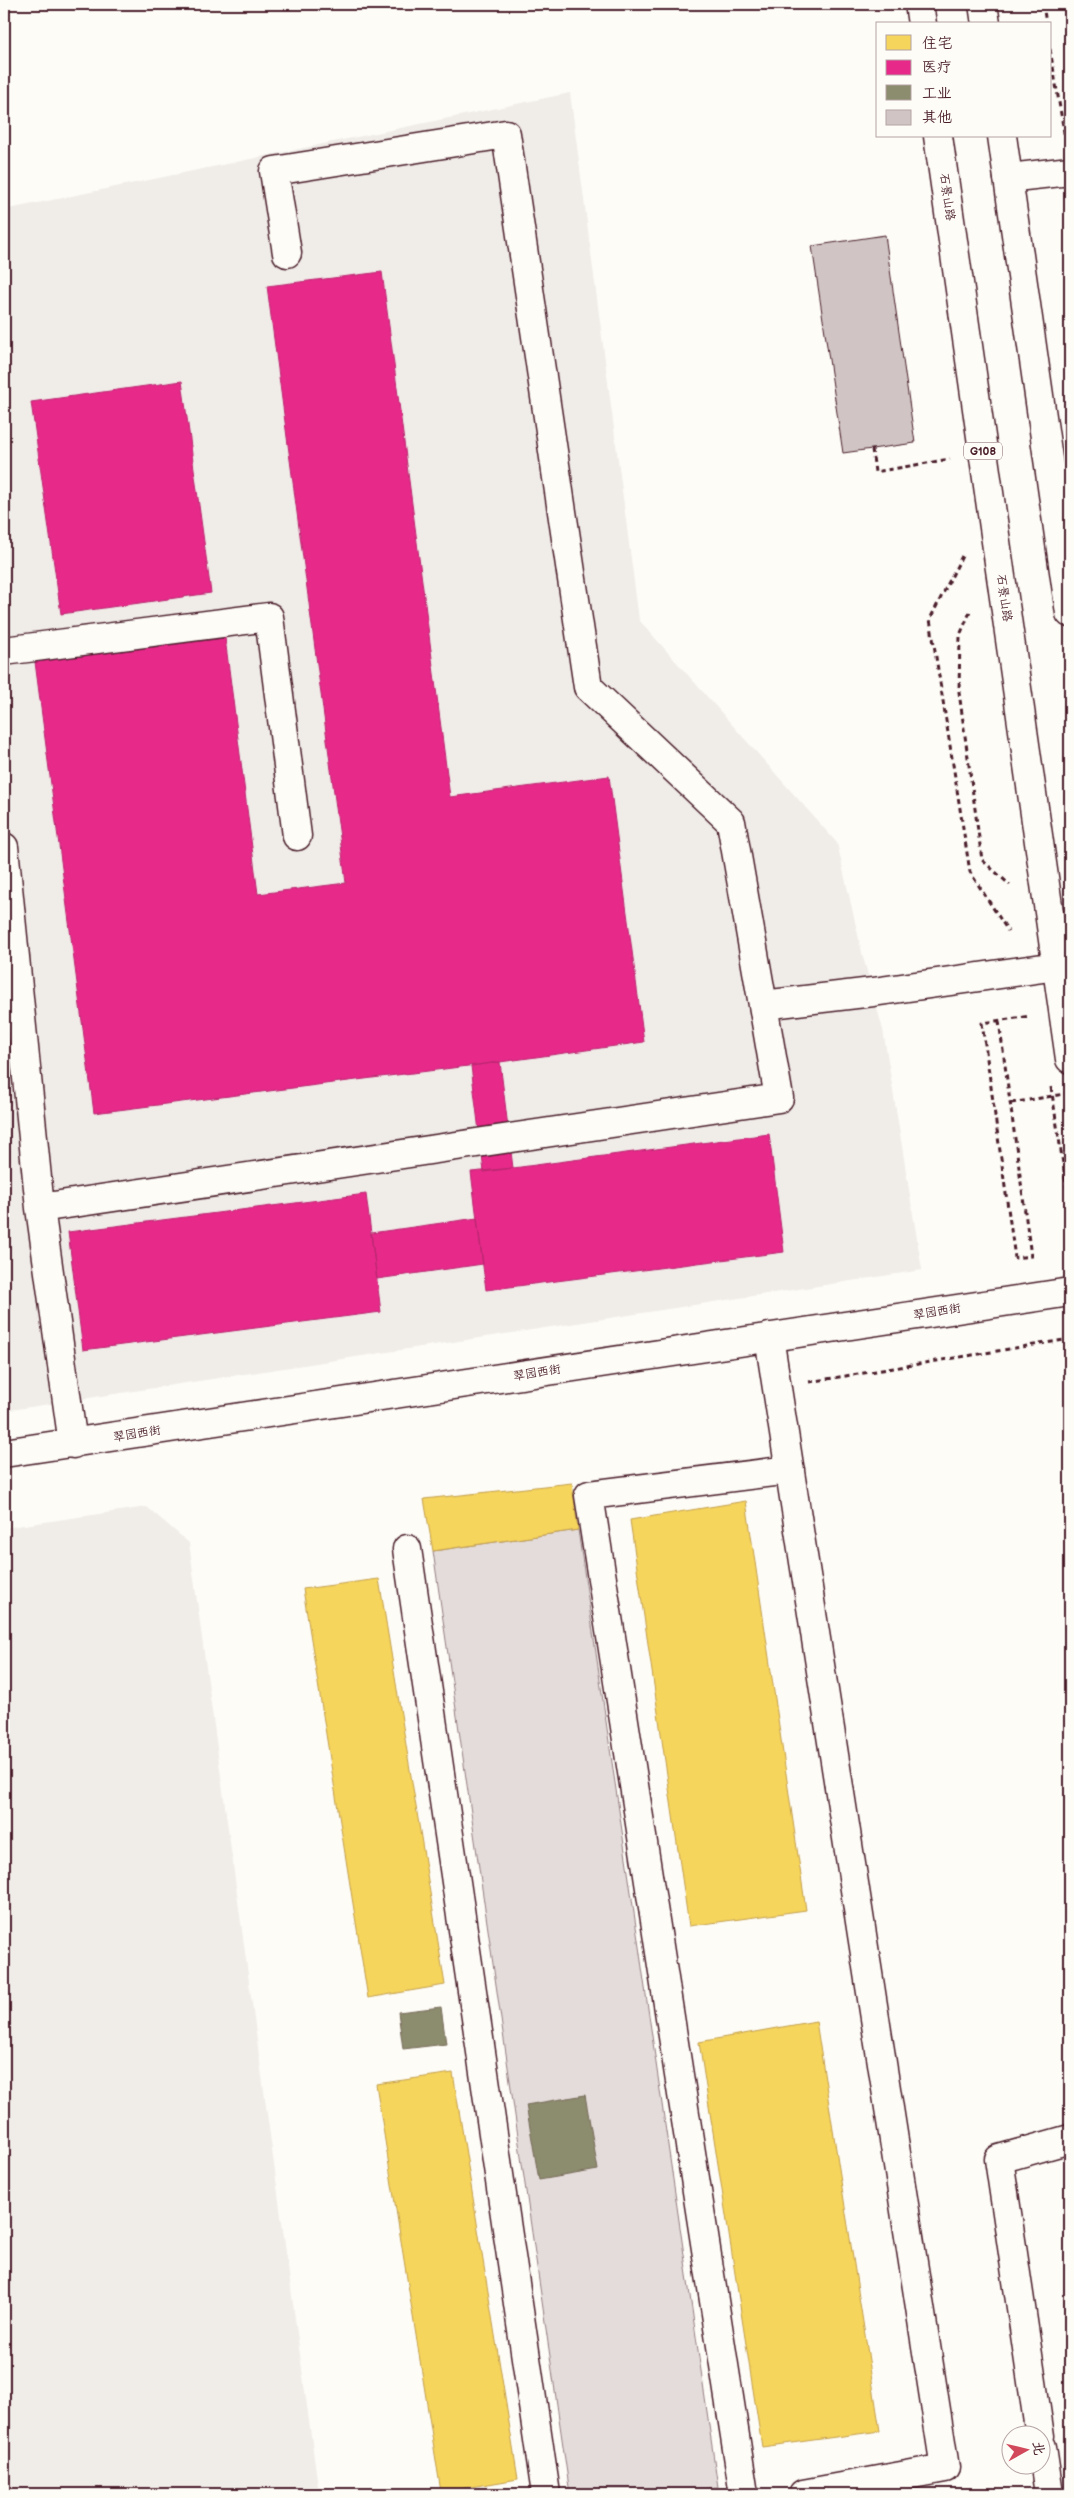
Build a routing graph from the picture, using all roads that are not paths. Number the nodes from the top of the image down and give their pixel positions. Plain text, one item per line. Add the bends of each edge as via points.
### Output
1 (920, 4) edge
2 (983, 4) edge
3 (922, 22) edge
4 (986, 22) edge
5 (938, 138) edge
6 (1002, 138) edge
7 (1070, 171) edge
8 (1008, 178) junction
9 (287, 253) dead end
10 (1070, 613) edge
11 (4, 651) edge
12 (297, 836) dead end
13 (4, 847) edge
14 (1057, 966) junction
15 (763, 1005) junction
16 (1070, 1059) edge
17 (40, 1208) junction
18 (1070, 1292) edge
19 (769, 1338) junction
20 (73, 1444) junction
21 (4, 1453) edge
22 (790, 1470) junction
23 (407, 1549) dead end
24 (1070, 2139) edge
25 (1039, 2426) edge
26 (1046, 2476) edge
27 (546, 2494) edge
28 (744, 2494) edge
29 (803, 2494) edge
30 (1049, 2494) edge

1 - 3 main road
2 - 4 main road
5 - 14 main road, 石景山路 / G108
6 - 8 main road
7 - 8 main road
8 - 10 main road
9 - 15 main road via 274,171 506,134 588,687 731,822
11 - 12 main road via 269,617
13 - 17 main road
14 - 15 main road
14 - 16 main road, 石景山路 / G108
15 - 17 main road via 779,1098
17 - 20 main road
18 - 19 main road, 翠园西街
19 - 20 main road, 翠园西街
19 - 22 main road
20 - 21 main road, 翠园西街
22 - 28 main road via 589,1495
22 - 29 main road via 945,2468
23 - 27 main road
24 - 25 main road via 999,2159
26 - 30 main road

